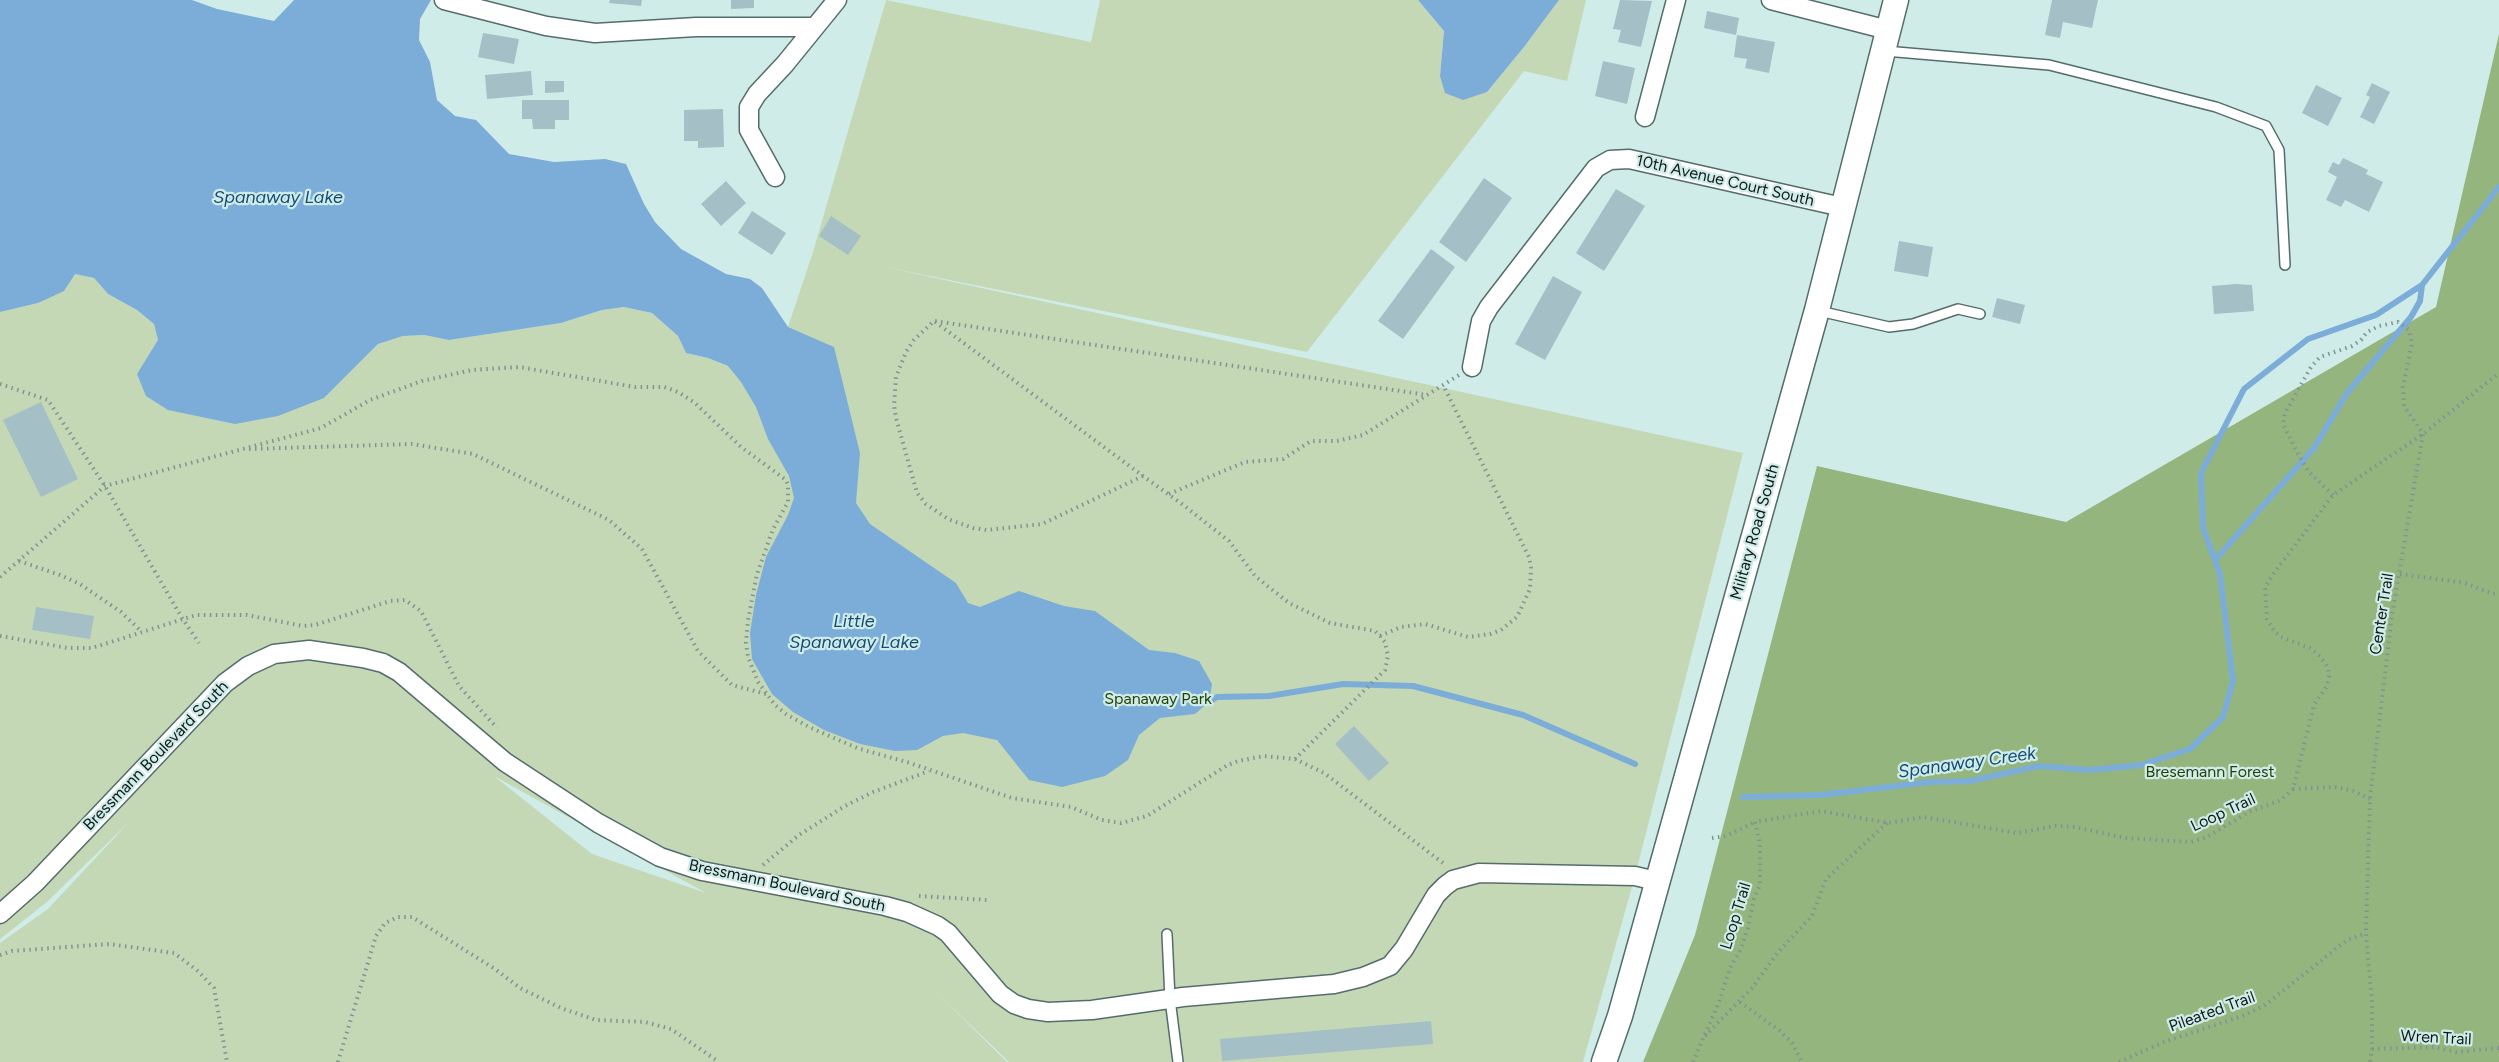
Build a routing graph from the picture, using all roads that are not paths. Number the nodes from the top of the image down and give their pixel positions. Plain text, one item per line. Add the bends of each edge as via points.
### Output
1 (444, 0) edge
2 (837, 0) edge
3 (1676, 0) edge
4 (1771, 0) edge
5 (1896, 0) edge
6 (814, 27) junction
7 (1885, 41) junction
8 (1645, 117) dead end
9 (774, 177) dead end
10 (1842, 207) junction
11 (2285, 265) dead end
12 (1817, 310) junction
13 (1980, 314) dead end
14 (1472, 367) road end
15 (1656, 881) junction
16 (0, 914) edge
17 (1167, 934) dead end
18 (1170, 999) junction
19 (1178, 1062) edge
20 (1605, 1062) edge

1 - 6 street via 546,26 595,33 696,27
2 - 6 street
3 - 8 street
4 - 7 street
5 - 7 main road, Military Road South
6 - 9 street via 749,107 749,130
7 - 10 main road, Military Road South
7 - 11 lane via 2049,65 2216,107 2266,126 2279,150
10 - 12 main road, Military Road South
10 - 14 street, 10th Avenue Court South via 1629,159 1602,163 1481,321
12 - 13 lane via 1888,327 1913,324 1958,309
12 - 15 main road, Military Road South
15 - 18 street, Bressmann Boulevard South via 1635,876 1479,873 1445,886 1404,949 1378,973 1334,984
15 - 20 main road, Military Road South
16 - 18 street, Bressmann Boulevard South via 35,883 225,683 274,654 318,651 383,663 399,672 505,762 598,824 660,857 702,871 885,906 938,926 1000,994 1014,1004 1048,1012
17 - 18 lane
18 - 19 lane

